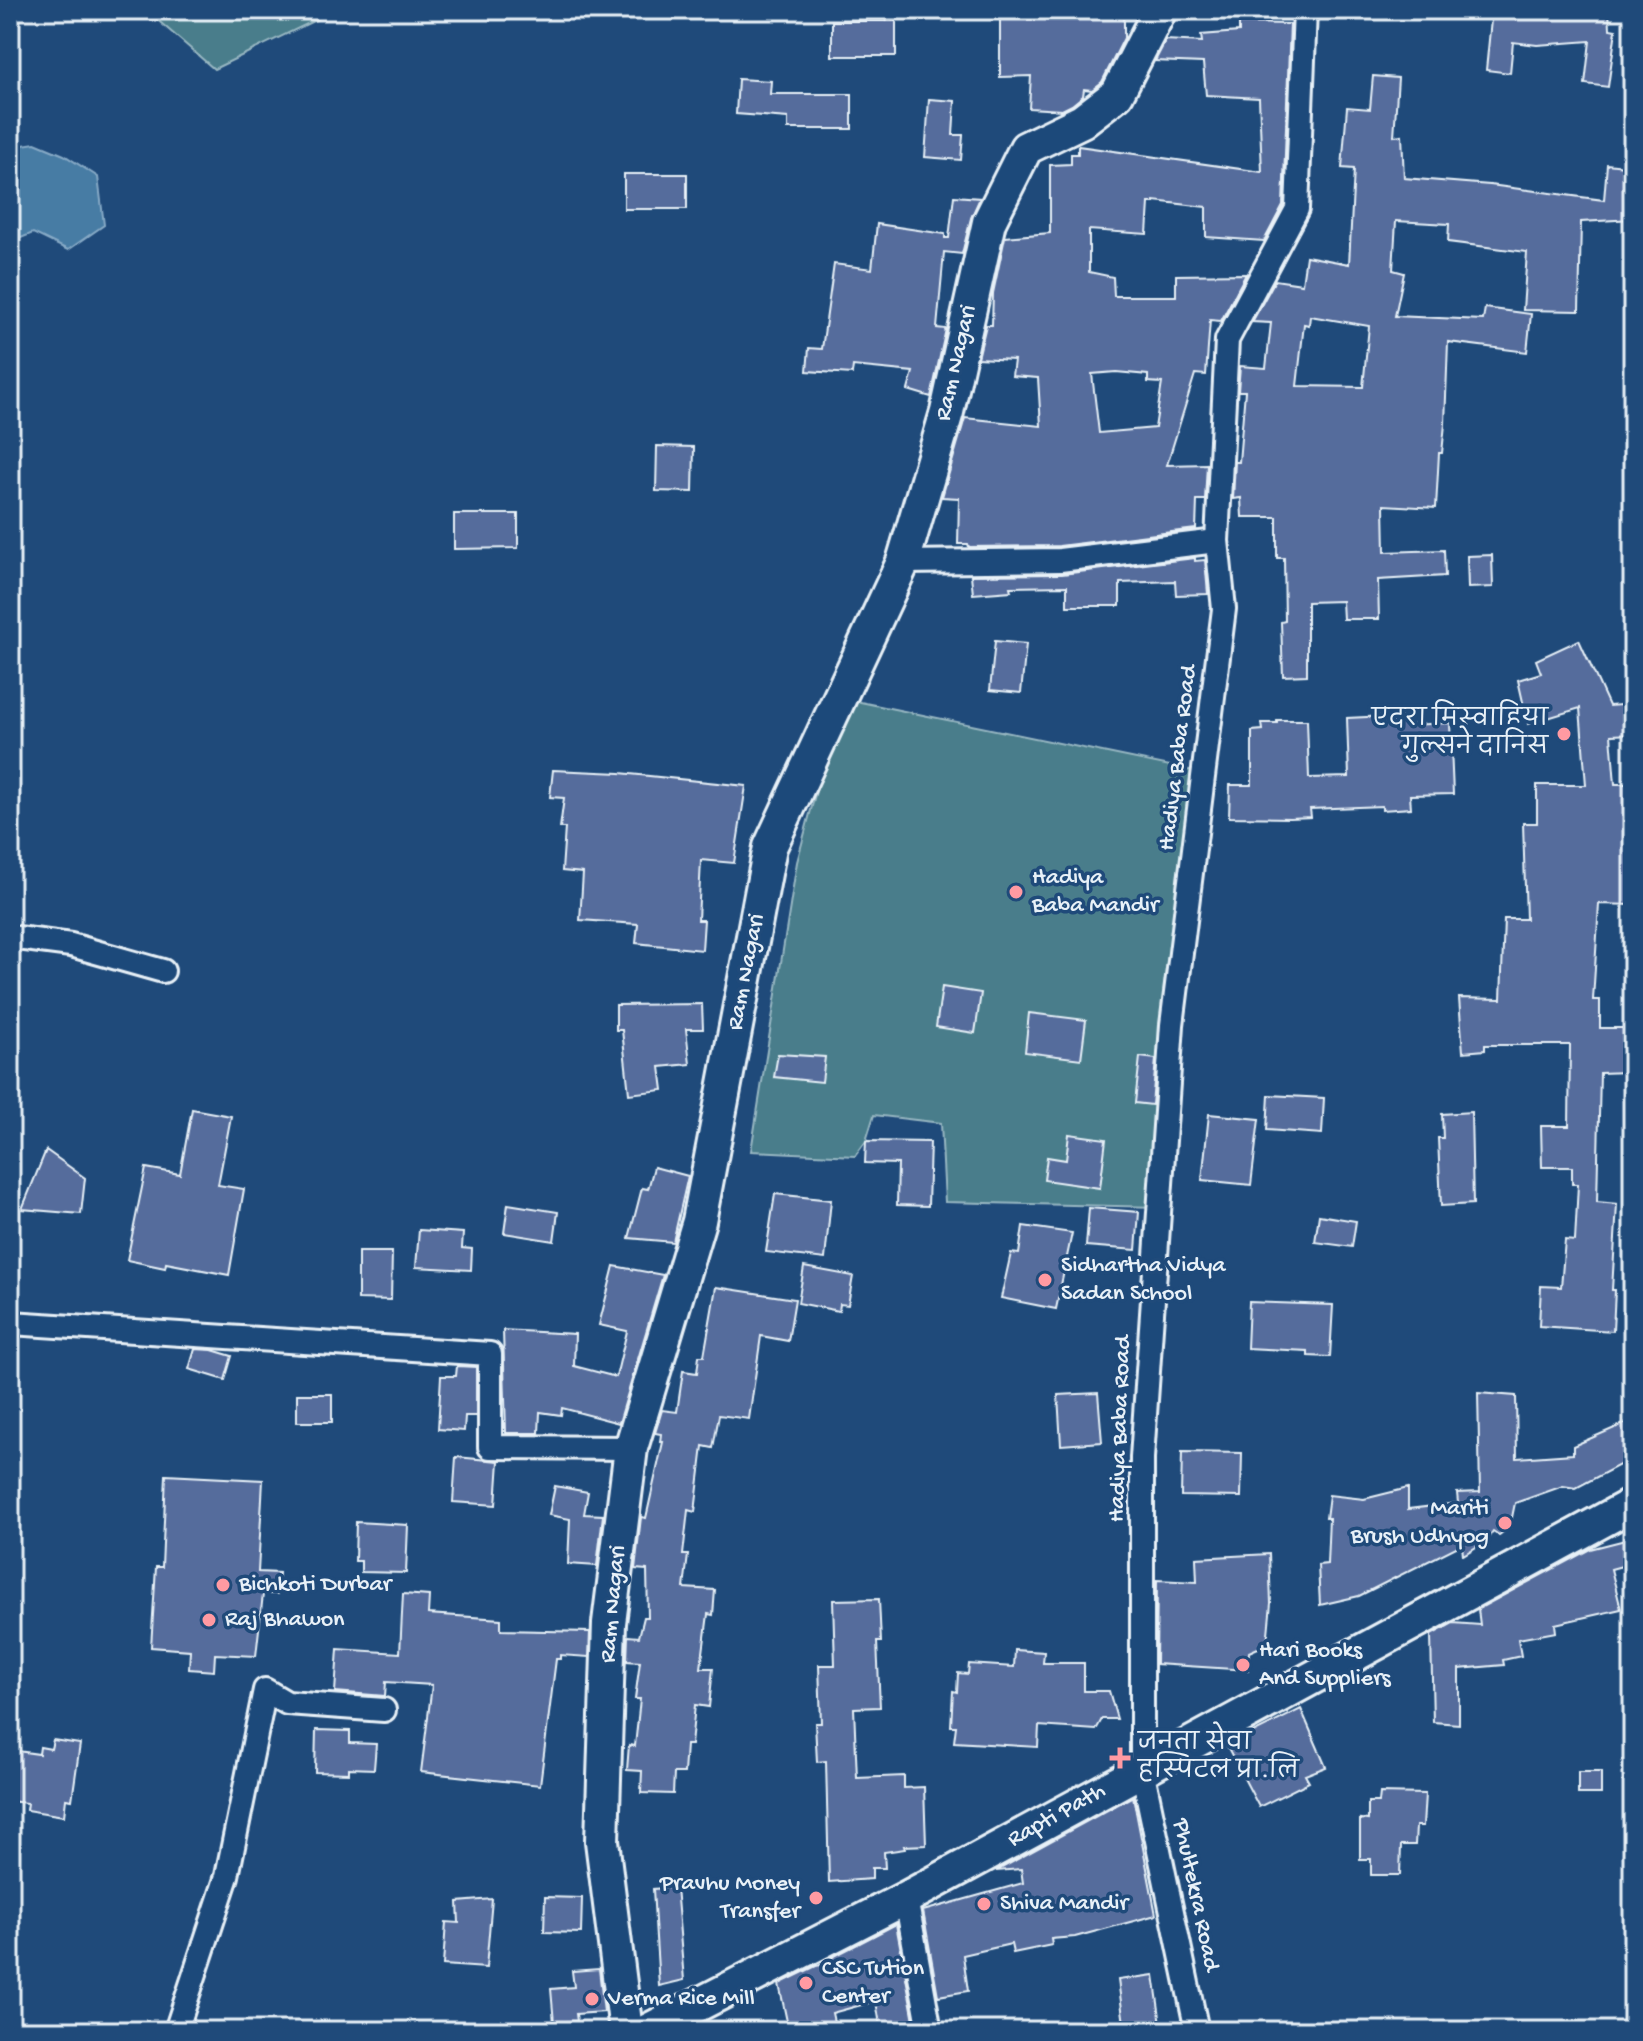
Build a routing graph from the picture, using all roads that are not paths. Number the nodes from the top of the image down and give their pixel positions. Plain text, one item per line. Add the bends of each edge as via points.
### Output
1 (1160, 10) edge
2 (1305, 10) edge
3 (1217, 541) junction
4 (903, 562) junction
5 (10, 937) edge
6 (163, 971) dead end
7 (11, 1323) edge
8 (631, 1448) junction
9 (1633, 1504) edge
10 (384, 1710) dead end
11 (1142, 1769) junction
12 (906, 1898) junction
13 (176, 2031) edge
14 (626, 2031) edge
15 (647, 2031) edge
16 (930, 2031) edge
17 (1197, 2031) edge

1 - 4 main road, Ram Nagari via 1117,94 1082,121 1026,148 989,222 947,412
2 - 3 street, Hadiya Baba Road via 1297,209 1227,340
3 - 4 street via 1060,560
3 - 11 street, Hadiya Baba Road via 1224,609 1172,1025 1142,1458
4 - 8 main road, Ram Nagari via 770,847 699,1221
5 - 6 street via 71,945
7 - 8 street via 490,1354 490,1447
8 - 14 main road, Ram Nagari via 609,1623 602,1841
9 - 11 main road, Rapti Path
10 - 13 street via 287,1703 265,1690 227,1876
11 - 12 main road, Rapti Path
11 - 17 street, Phultekra Road
12 - 15 main road, Rapti Path
12 - 16 street

